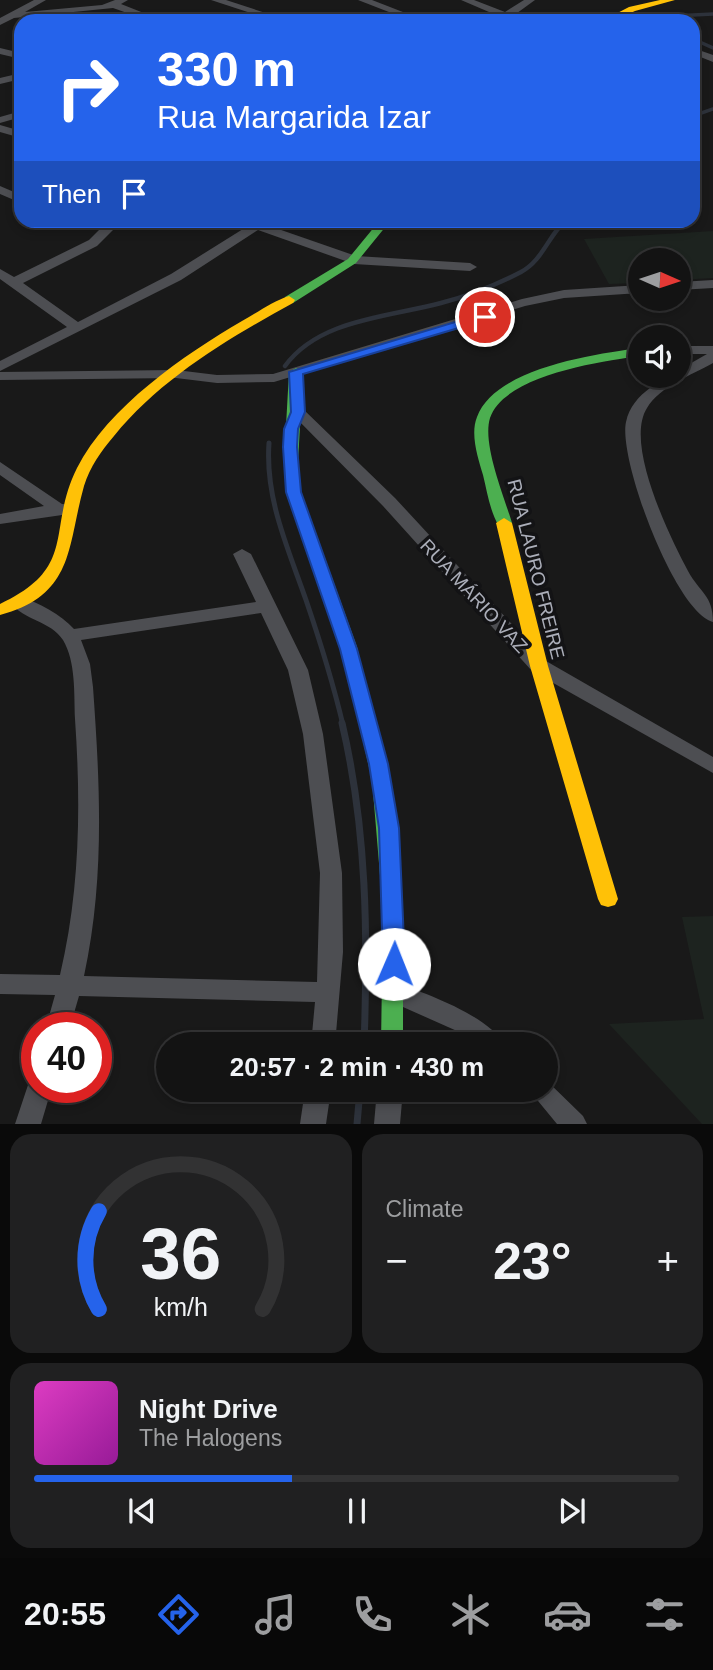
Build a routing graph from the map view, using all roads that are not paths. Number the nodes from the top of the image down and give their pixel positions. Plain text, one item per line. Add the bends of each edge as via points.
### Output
1 (41, 0) edge
2 (216, 0) edge
3 (363, 0) edge
4 (466, 0) edge
5 (530, 0) edge
6 (671, 0) edge
7 (265, 1) edge
8 (118, 3) edge
9 (18, 14) edge
10 (31, 14) edge
11 (143, 14) edge
12 (262, 14) edge
13 (279, 14) edge
14 (402, 14) edge
15 (501, 14) edge
16 (509, 14) edge
17 (623, 14) edge
18 (109, 228) edge
19 (248, 228) edge
20 (265, 228) edge
21 (380, 228) edge
22 (354, 260) junction
23 (470, 267) dead end
24 (0, 273) edge
25 (14, 282) junction
26 (713, 284) edge
27 (691, 285) edge
28 (628, 290) edge
29 (78, 328) junction
30 (713, 350) edge
31 (691, 351) edge
32 (628, 354) edge
33 (713, 357) edge
34 (0, 367) edge
35 (296, 372) junction
36 (176, 374) junction
37 (0, 376) edge
38 (298, 412) junction
39 (0, 467) edge
40 (63, 509) junction
41 (0, 519) edge
42 (242, 554) dead end
43 (20, 603) junction
44 (268, 606) junction
45 (0, 610) edge
46 (713, 616) edge
47 (70, 636) junction
48 (539, 666) junction
49 (713, 766) edge
50 (608, 899) dead end
51 (0, 984) edge
52 (71, 987) junction
53 (329, 992) junction
54 (394, 992) junction
55 (63, 1012) edge
56 (324, 1032) edge
57 (392, 1032) edge
58 (476, 1032) edge
59 (316, 1102) edge
60 (389, 1102) edge
61 (553, 1102) edge
62 (34, 1103) edge
63 (28, 1124) edge
64 (313, 1124) edge
65 (387, 1124) edge
66 (574, 1124) edge

1 - 9 street
2 - 12 street
3 - 14 street
4 - 15 street
5 - 16 street
6 - 17 street
7 - 13 street
8 - 10 street
8 - 11 street
18 - 25 street via 93,243
19 - 29 street via 176,277
20 - 22 street
21 - 22 street
22 - 23 street
22 - 36 street via 234,331
24 - 25 street
25 - 29 street
26 - 27 street
28 - 35 street via 564,294 522,303
29 - 34 street
30 - 31 street
32 - 48 street, RUA LAURO FREIRE via 594,359 518,386 495,399 483,414 483,439
33 - 46 street via 652,395 637,410 632,429 660,531 679,570
35 - 36 street via 248,379
35 - 38 street
36 - 37 street
36 - 40 street via 93,453
38 - 48 street, RUA MÁRIO VAZ
38 - 54 street via 290,447 294,492 363,695 385,802 393,883
39 - 40 street
40 - 41 street
40 - 43 street via 62,561 47,582
42 - 44 street
43 - 45 street
43 - 47 street
44 - 47 street
44 - 53 street via 298,670 313,734 331,873
47 - 52 street via 81,680 92,815 88,904
48 - 49 street, RUA MÁRIO VAZ
48 - 50 street, RUA LAURO FREIRE
51 - 52 street
52 - 53 street
52 - 55 street
53 - 56 street
54 - 57 street
54 - 58 street
59 - 64 street
60 - 65 street
61 - 66 street
62 - 63 street

